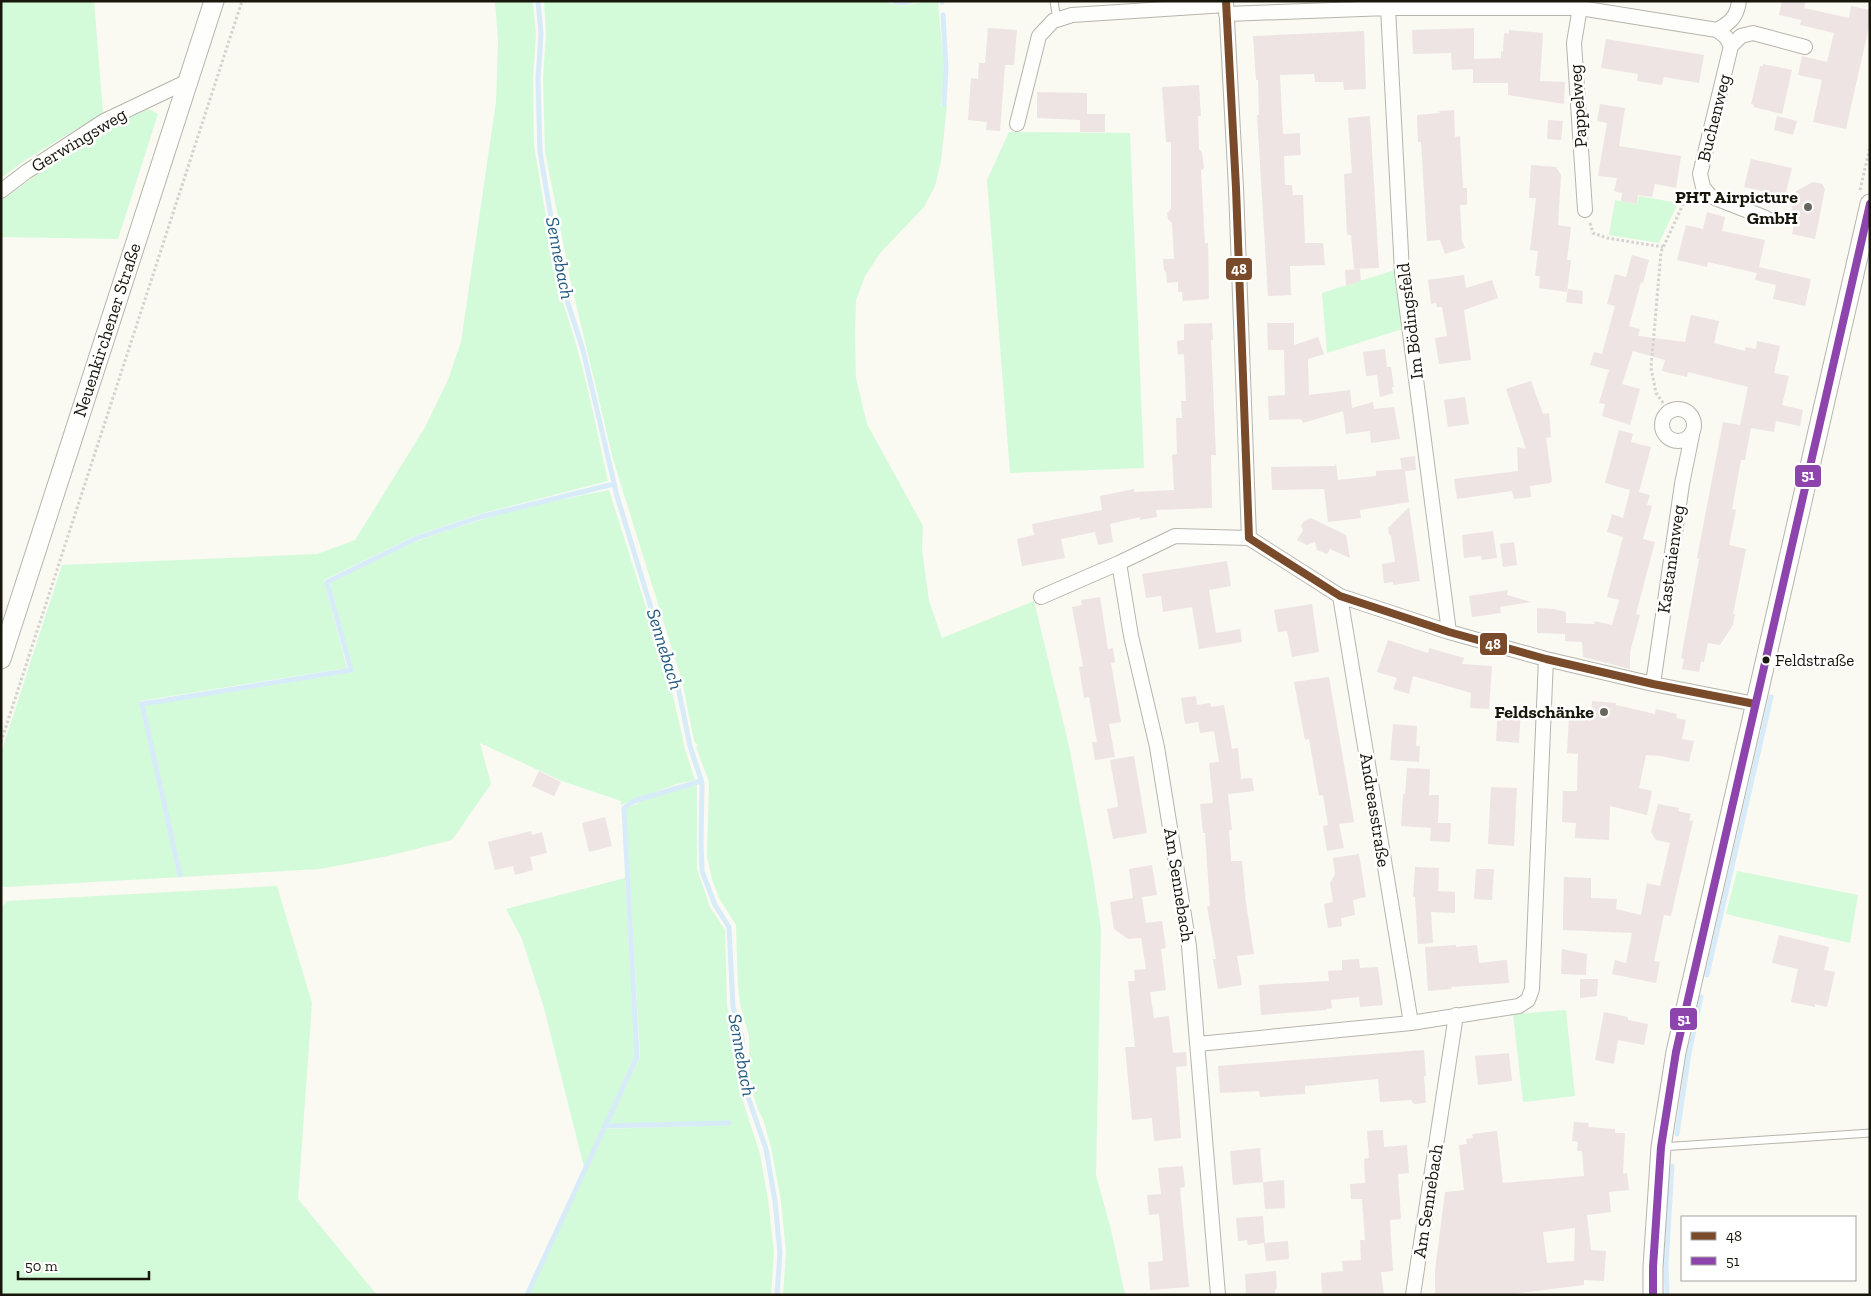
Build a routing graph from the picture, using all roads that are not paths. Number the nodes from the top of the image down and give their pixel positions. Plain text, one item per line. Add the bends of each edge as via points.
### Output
1 (214, 1) edge
2 (1054, 1) edge
3 (1739, 1) edge
4 (1581, 5) edge
5 (1132, 6) edge
6 (1226, 7) edge
7 (1388, 8) junction
8 (1057, 20) junction
9 (1725, 38) junction
10 (1806, 46) dead end
11 (188, 81) junction
12 (1017, 124) dead end
13 (1, 191) edge
14 (1870, 204) edge
15 (1585, 210) road end
16 (1766, 218) dead end
17 (1692, 434) junction
18 (1249, 538) junction
19 (1119, 564) junction
20 (1340, 596) junction
21 (1041, 597) dead end
22 (1449, 632) junction
23 (1, 659) edge
24 (1546, 659) junction
25 (1653, 684) junction
26 (1755, 704) junction
27 (1456, 1015) junction
28 (1411, 1023) junction
29 (1198, 1044) junction
30 (1870, 1133) edge
31 (1661, 1147) junction
32 (1218, 1295) edge
33 (1413, 1295) edge
34 (1653, 1295) edge

1 - 11 main road, Neuenkirchener Straße
2 - 8 lane
3 - 9 street via 1734,18 1727,24
4 - 7 street
4 - 9 street
4 - 15 street, Pappelweg via 1574,43
5 - 6 street
5 - 8 street
6 - 7 street
6 - 18 street
7 - 22 street, Im Bödingsfeld via 1402,272
8 - 12 street via 1039,36
9 - 10 street via 1753,33
9 - 16 street, Buchenweg via 1700,174 1703,187 1710,196
11 - 13 street, Gerwingsweg via 104,121
11 - 23 main road, Neuenkirchener Straße
14 - 26 main road
17 - 17 street, Kastanienweg via 1681,442 1668,439 1662,422 1669,411 1682,409 1692,416
17 - 25 street, Kastanienweg
18 - 19 street via 1174,536
18 - 20 street
19 - 21 street
19 - 29 street, Am Sennebach via 1131,636 1157,747 1189,946
20 - 22 street
20 - 28 street, Andreasstraße
22 - 24 street
24 - 25 street
24 - 27 street via 1532,989 1528,1000 1519,1006
25 - 26 street
26 - 31 main road via 1676,1052
27 - 28 street
27 - 33 street, Am Sennebach
28 - 29 street
29 - 32 street, Am Sennebach
30 - 31 lane
31 - 34 main road

